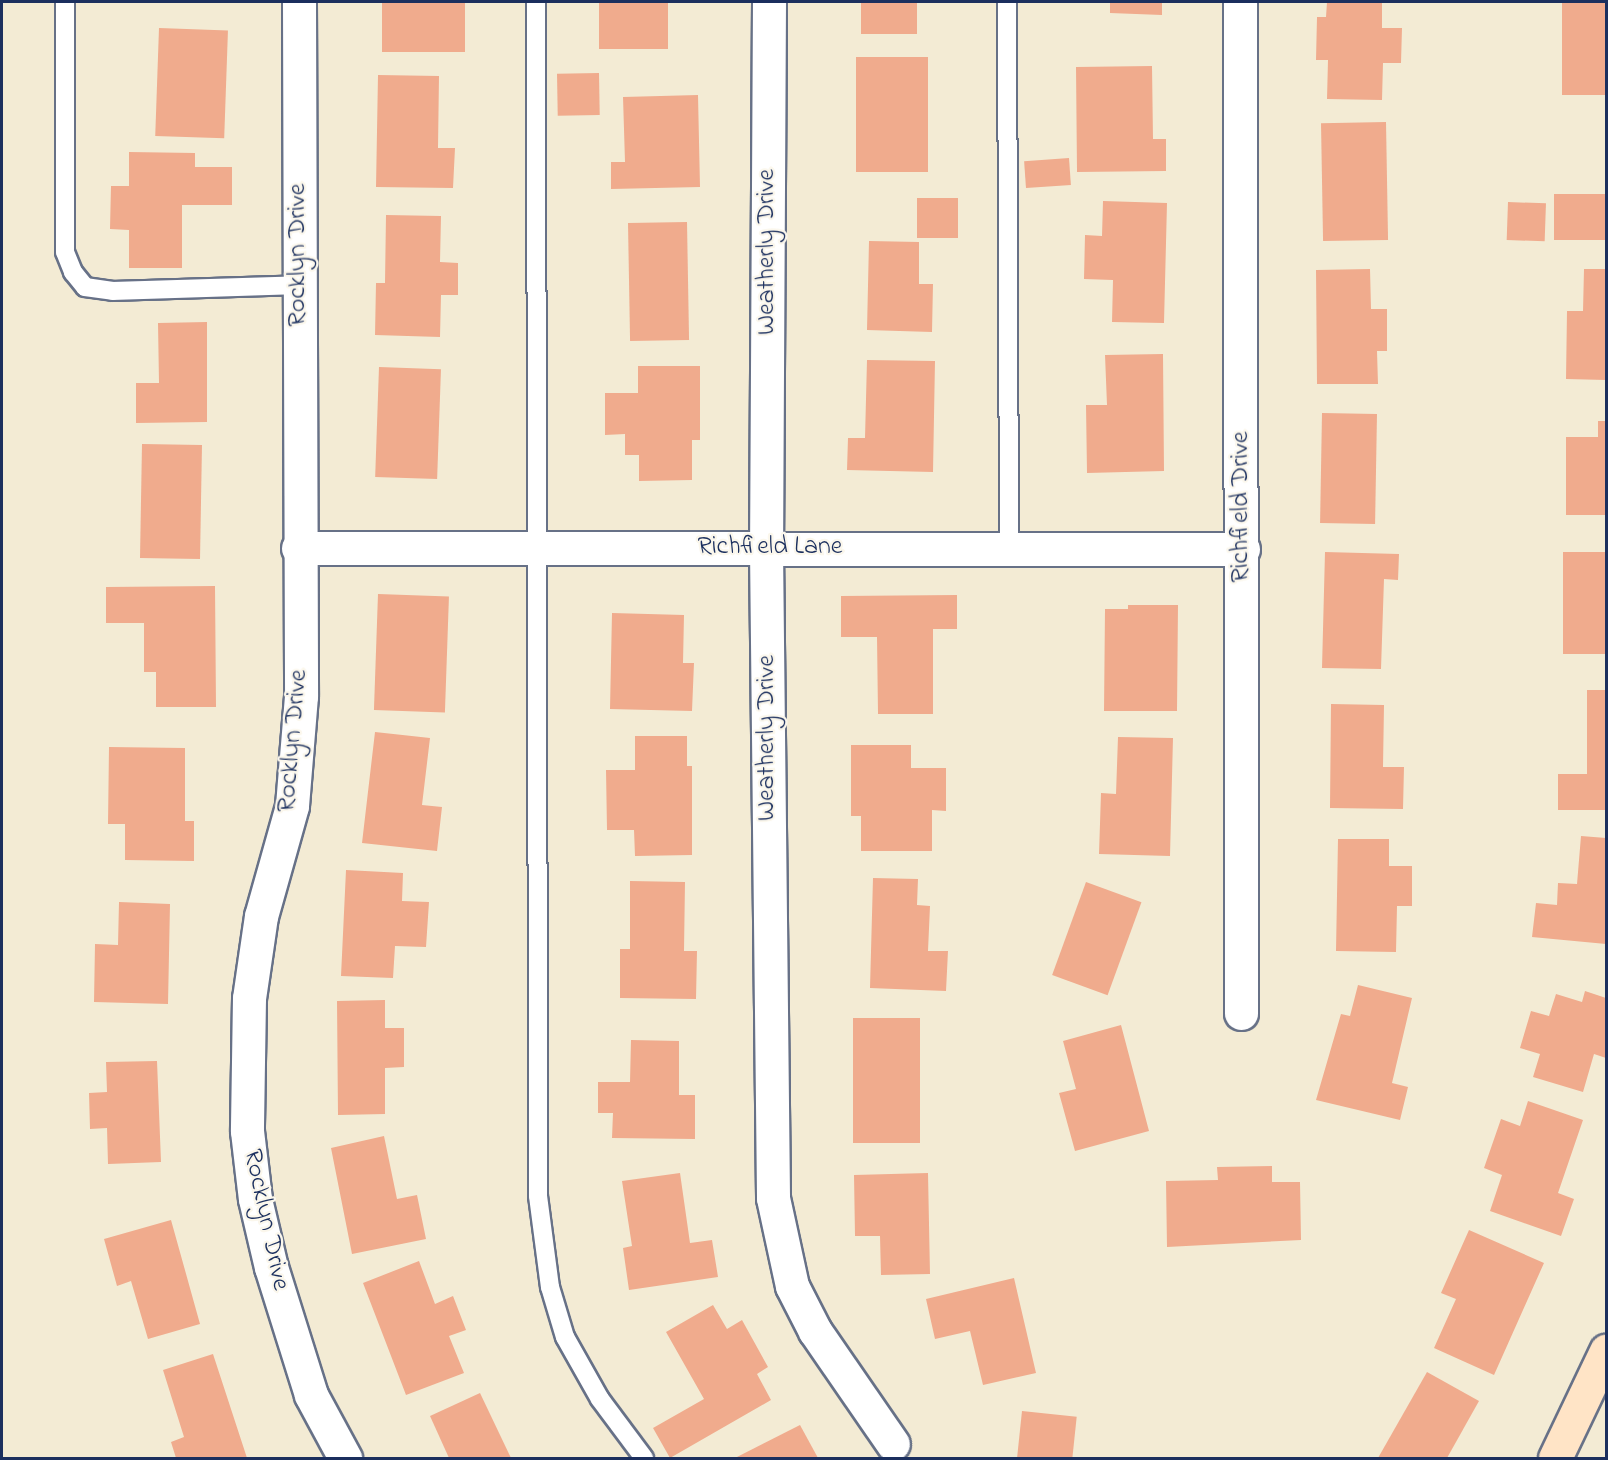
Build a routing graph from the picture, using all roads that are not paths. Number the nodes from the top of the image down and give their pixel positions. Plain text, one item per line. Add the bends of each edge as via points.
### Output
1 (65, 2) edge
2 (299, 2) edge
3 (536, 2) edge
4 (769, 2) edge
5 (1007, 2) edge
6 (1240, 2) edge
7 (299, 285) junction
8 (1009, 547) junction
9 (298, 548) junction
10 (537, 548) junction
11 (766, 549) junction
12 (1243, 549) junction
13 (1240, 1013) dead end
14 (1606, 1352) edge
15 (892, 1444) dead end
16 (345, 1458) edge
17 (644, 1458) edge
18 (1555, 1458) edge

1 - 7 lane via 65,252 85,287 113,291
2 - 7 street, Rocklyn Drive
3 - 10 lane
4 - 11 street, Weatherly Drive
5 - 8 lane
6 - 12 street, Richfield Drive
7 - 9 street, Rocklyn Drive
8 - 11 street, Richfield Lane
8 - 12 street, Richfield Lane
9 - 10 street, Richfield Lane
9 - 16 street, Rocklyn Drive via 301,696 292,806 261,916 249,998 247,1131 255,1199 271,1267 312,1395
10 - 11 street, Richfield Lane
10 - 17 lane via 538,1196 550,1287 565,1337 600,1399
11 - 15 street, Weatherly Drive via 773,1198 792,1286 815,1330
12 - 13 street, Richfield Drive
14 - 18 main road

